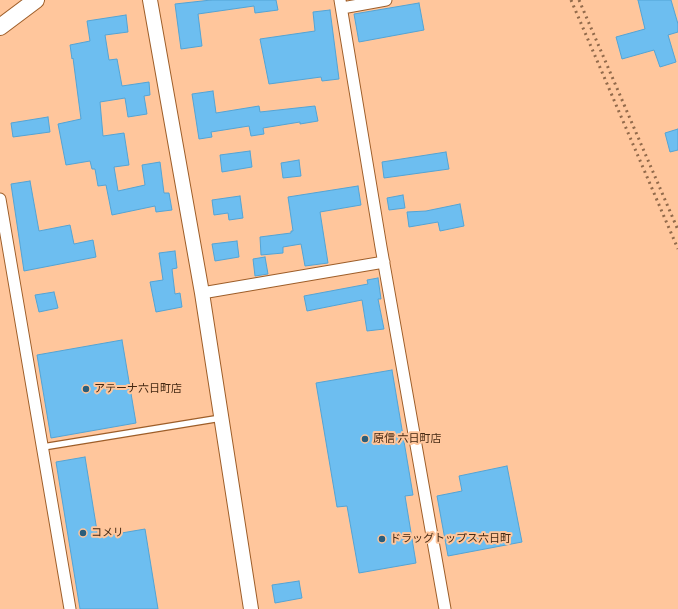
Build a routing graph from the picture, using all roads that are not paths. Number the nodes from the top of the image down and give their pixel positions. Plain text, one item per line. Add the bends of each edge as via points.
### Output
1 (36, 0) edge
2 (150, 0) edge
3 (386, 0) edge
4 (341, 4) edge
5 (0, 27) edge
6 (0, 199) edge
7 (384, 262) junction
8 (202, 293) junction
9 (222, 418) junction
10 (42, 447) junction
11 (70, 609) edge
12 (251, 609) edge
13 (445, 609) edge

1 - 5 main road
2 - 8 street
3 - 4 street
4 - 7 street
6 - 10 street
7 - 8 street
7 - 13 street
8 - 9 street
9 - 10 lane
9 - 12 street
10 - 11 street

